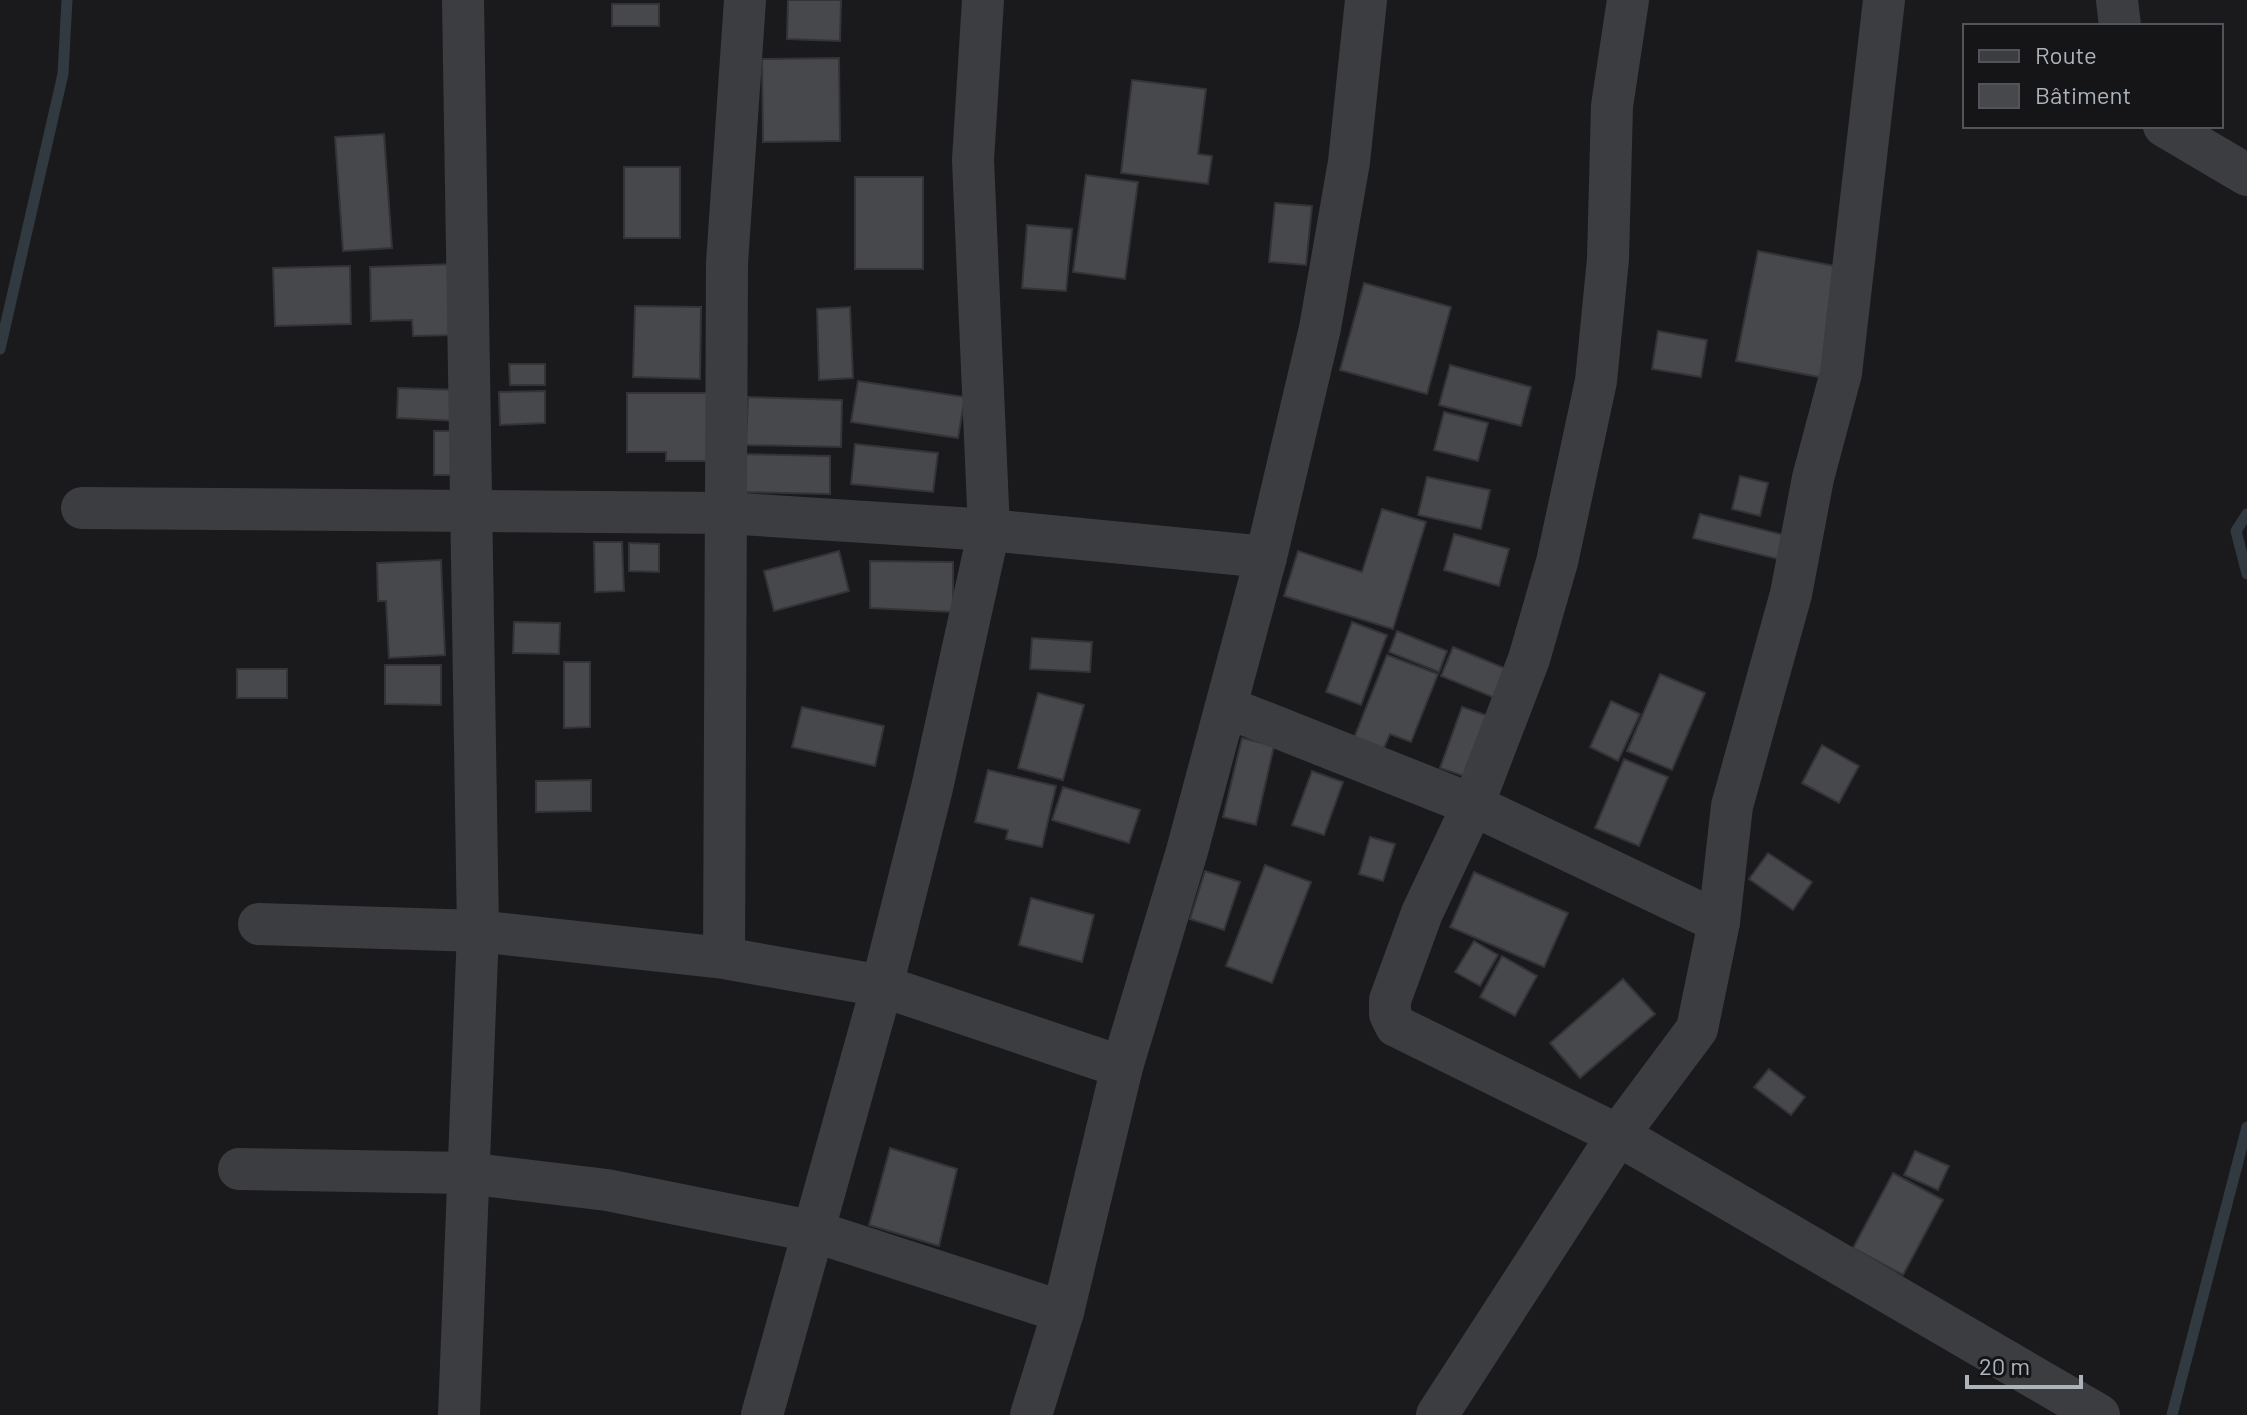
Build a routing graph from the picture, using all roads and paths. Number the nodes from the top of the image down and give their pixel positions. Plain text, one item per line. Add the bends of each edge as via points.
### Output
1 (463, 0) edge
2 (745, 0) edge
3 (983, 0) edge
4 (1366, 0) edge
5 (1628, 0) edge
6 (1884, 0) edge
7 (2117, 0) edge
8 (2120, 24) edge
9 (2167, 128) edge
10 (2247, 175) edge
11 (82, 508) dead end
12 (470, 511) junction
13 (725, 513) junction
14 (989, 530) junction
15 (1266, 557) junction
16 (1226, 707) junction
17 (1473, 805) junction
18 (1719, 922) junction
19 (259, 924) dead end
20 (478, 931) junction
21 (724, 958) junction
22 (882, 986) junction
23 (1122, 1067) junction
24 (1618, 1135) junction
25 (239, 1169) dead end
26 (466, 1173) junction
27 (816, 1232) junction
28 (1063, 1312) junction
29 (459, 1415) edge
30 (762, 1415) edge
31 (1031, 1415) edge
32 (1437, 1415) edge
33 (2099, 1415) edge

1 - 12 street
2 - 13 street via 727,263
3 - 14 street via 973,160
4 - 15 street via 1349,162 1320,328
5 - 17 street via 1612,106 1608,259 1596,381 1557,562 1529,659
6 - 18 street via 1841,373 1813,478 1791,594 1732,806
7 - 8 street
9 - 10 street
11 - 12 street
12 - 13 street
12 - 20 street
13 - 14 street
13 - 21 street
14 - 15 street
14 - 22 street
15 - 16 street
16 - 17 street
16 - 23 street
17 - 18 street
17 - 24 street via 1422,913 1390,1000 1390,1014 1396,1026 1419,1039
18 - 24 street via 1697,1029
19 - 20 street
20 - 21 street
20 - 26 street
21 - 22 street
22 - 23 street
22 - 27 street
23 - 28 street
24 - 32 street
24 - 33 street
25 - 26 street
26 - 27 street via 607,1190
26 - 29 street
27 - 28 street
27 - 30 street
28 - 31 street

